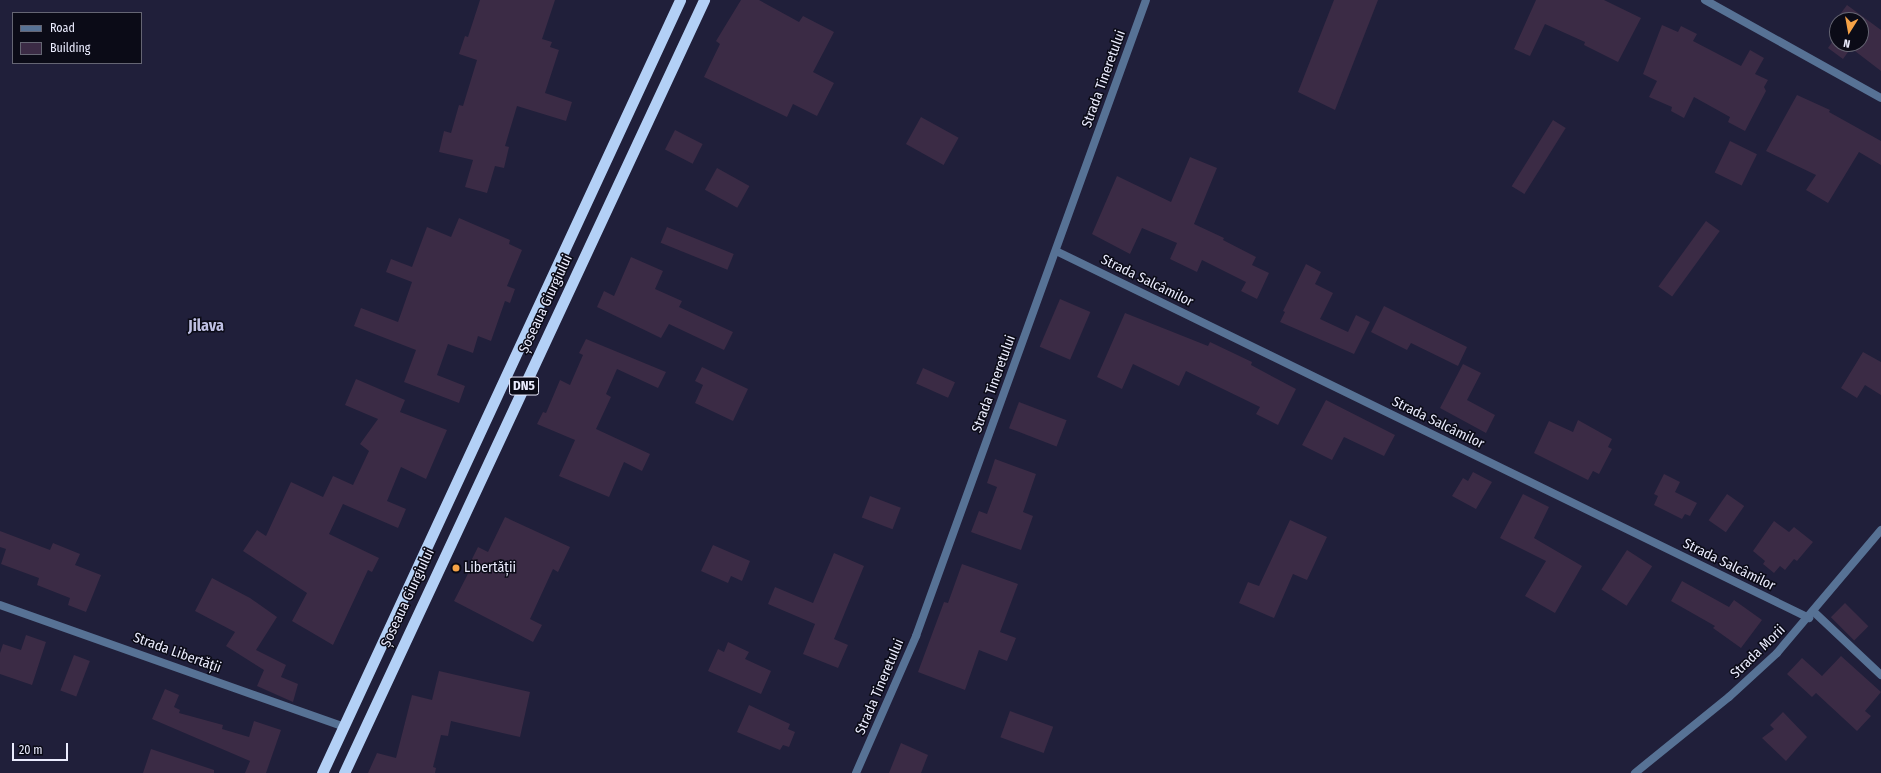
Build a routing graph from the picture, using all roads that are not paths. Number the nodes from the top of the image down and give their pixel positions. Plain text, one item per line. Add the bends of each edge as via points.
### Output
1 (680, 0) edge
2 (704, 0) edge
3 (1146, 0) edge
4 (1705, 0) edge
5 (1881, 98) edge
6 (1056, 251) junction
7 (1881, 530) edge
8 (0, 605) edge
9 (1812, 615) junction
10 (1881, 675) edge
11 (344, 727) junction
12 (322, 773) edge
13 (344, 773) edge
14 (856, 773) edge
15 (1635, 773) edge

1 - 11 highway, Șoseaua Giurgiului / DN5
2 - 13 highway, Șoseaua Giurgiului / DN5
3 - 6 street, Strada Tineretului
4 - 5 street
6 - 9 street, Strada Salcâmilor
6 - 14 street, Strada Tineretului via 916,636
7 - 9 street, Strada Morii
8 - 11 street, Strada Libertății
9 - 10 street, Strada Salcâmilor
9 - 15 street, Strada Morii via 1777,653 1729,697
11 - 12 highway, Șoseaua Giurgiului / DN5

